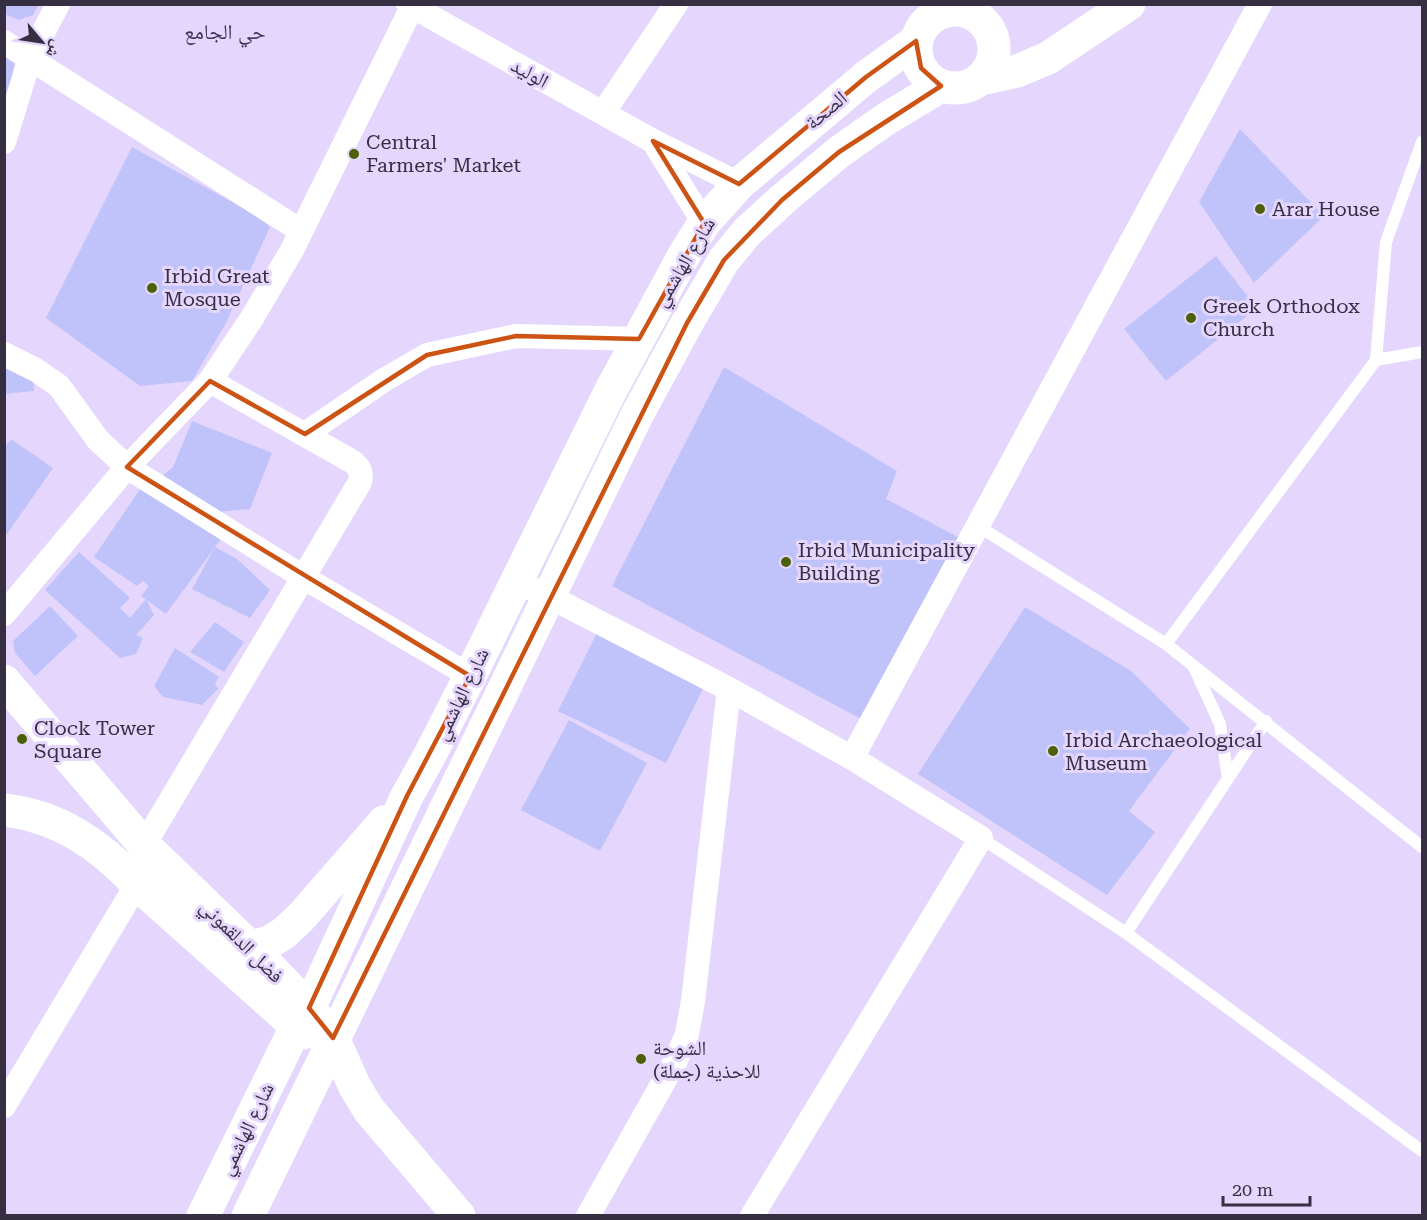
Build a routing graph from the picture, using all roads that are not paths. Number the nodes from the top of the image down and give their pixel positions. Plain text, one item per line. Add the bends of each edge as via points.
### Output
1 (58, 4) edge
2 (676, 4) edge
3 (1129, 4) edge
4 (1260, 4) edge
5 (410, 6) edge
6 (945, 8) edge
7 (916, 41) junction
8 (4, 42) edge
9 (30, 58) junction
10 (981, 80) junction
11 (941, 86) junction
12 (603, 113) junction
13 (653, 141) junction
14 (4, 142) edge
15 (1422, 142) edge
16 (739, 184) junction
17 (704, 223) junction
18 (301, 231) junction
19 (639, 339) junction
20 (1422, 352) edge
21 (4, 354) edge
22 (1376, 360) junction
23 (210, 381) junction
24 (305, 434) junction
25 (127, 467) junction
26 (978, 526) junction
27 (303, 577) junction
28 (517, 582) junction
29 (548, 596) junction
30 (4, 614) edge
31 (1166, 644) junction
32 (1191, 662) junction
33 (470, 676) junction
34 (4, 681) edge
35 (729, 689) junction
36 (1266, 721) junction
37 (852, 758) junction
38 (1228, 779) junction
39 (407, 796) junction
40 (4, 810) edge
41 (981, 838) junction
42 (144, 845) junction
43 (1422, 847) edge
44 (137, 884) junction
45 (1126, 933) junction
46 (250, 947) junction
47 (303, 1016) junction
48 (329, 1048) junction
49 (4, 1106) edge
50 (1422, 1151) edge
51 (203, 1215) edge
52 (248, 1215) edge
53 (459, 1215) edge
54 (588, 1215) edge
55 (752, 1215) edge

1 - 9 street
2 - 12 street
3 - 10 main road via 1048,58
4 - 26 street
5 - 12 street, الوليد
5 - 18 street
6 - 7 main road via 921,28
6 - 10 main road via 969,11 990,29 994,56
7 - 11 main road via 921,68
7 - 16 main road, الصحة via 866,77
8 - 9 street
9 - 14 street
9 - 18 street
10 - 11 main road via 955,89
11 - 29 main road, شارع الهاشمي via 839,152 747,232 724,260 637,415
12 - 13 street, الوليد
13 - 16 street, الوليد
13 - 17 street, الوليد
15 - 22 lane via 1386,242
16 - 17 main road, شارع الهاشمي
17 - 19 main road, شارع الهاشمي
18 - 23 street via 252,318
19 - 24 street via 516,336 427,355
19 - 28 main road, شارع الهاشمي
20 - 22 lane
21 - 25 street via 59,386 98,441
22 - 31 lane
23 - 24 street
23 - 25 street
24 - 27 street via 352,462 362,474
25 - 27 street
25 - 30 street
26 - 31 lane
26 - 37 street
27 - 33 street
27 - 42 street
28 - 29 street
28 - 33 main road, شارع الهاشمي
29 - 35 street
29 - 48 main road, شارع الهاشمي
31 - 32 lane
32 - 36 lane
32 - 38 lane via 1220,724
33 - 39 main road, شارع الهاشمي
34 - 42 main road, فضل الدلقموني
35 - 37 street
35 - 54 street via 687,1034
36 - 38 lane
36 - 43 lane
37 - 41 street
38 - 45 lane
39 - 46 main road via 302,916 270,942
39 - 47 main road, شارع الهاشمي
40 - 44 main road via 70,829 90,841
41 - 45 lane
41 - 55 street
42 - 46 main road, فضل الدلقموني
44 - 47 main road
44 - 49 street
45 - 50 lane
46 - 47 main road, فضل الدلقموني
47 - 48 main road
47 - 51 main road, شارع الهاشمي
48 - 52 main road, شارع الهاشمي
48 - 53 main road via 369,1110

